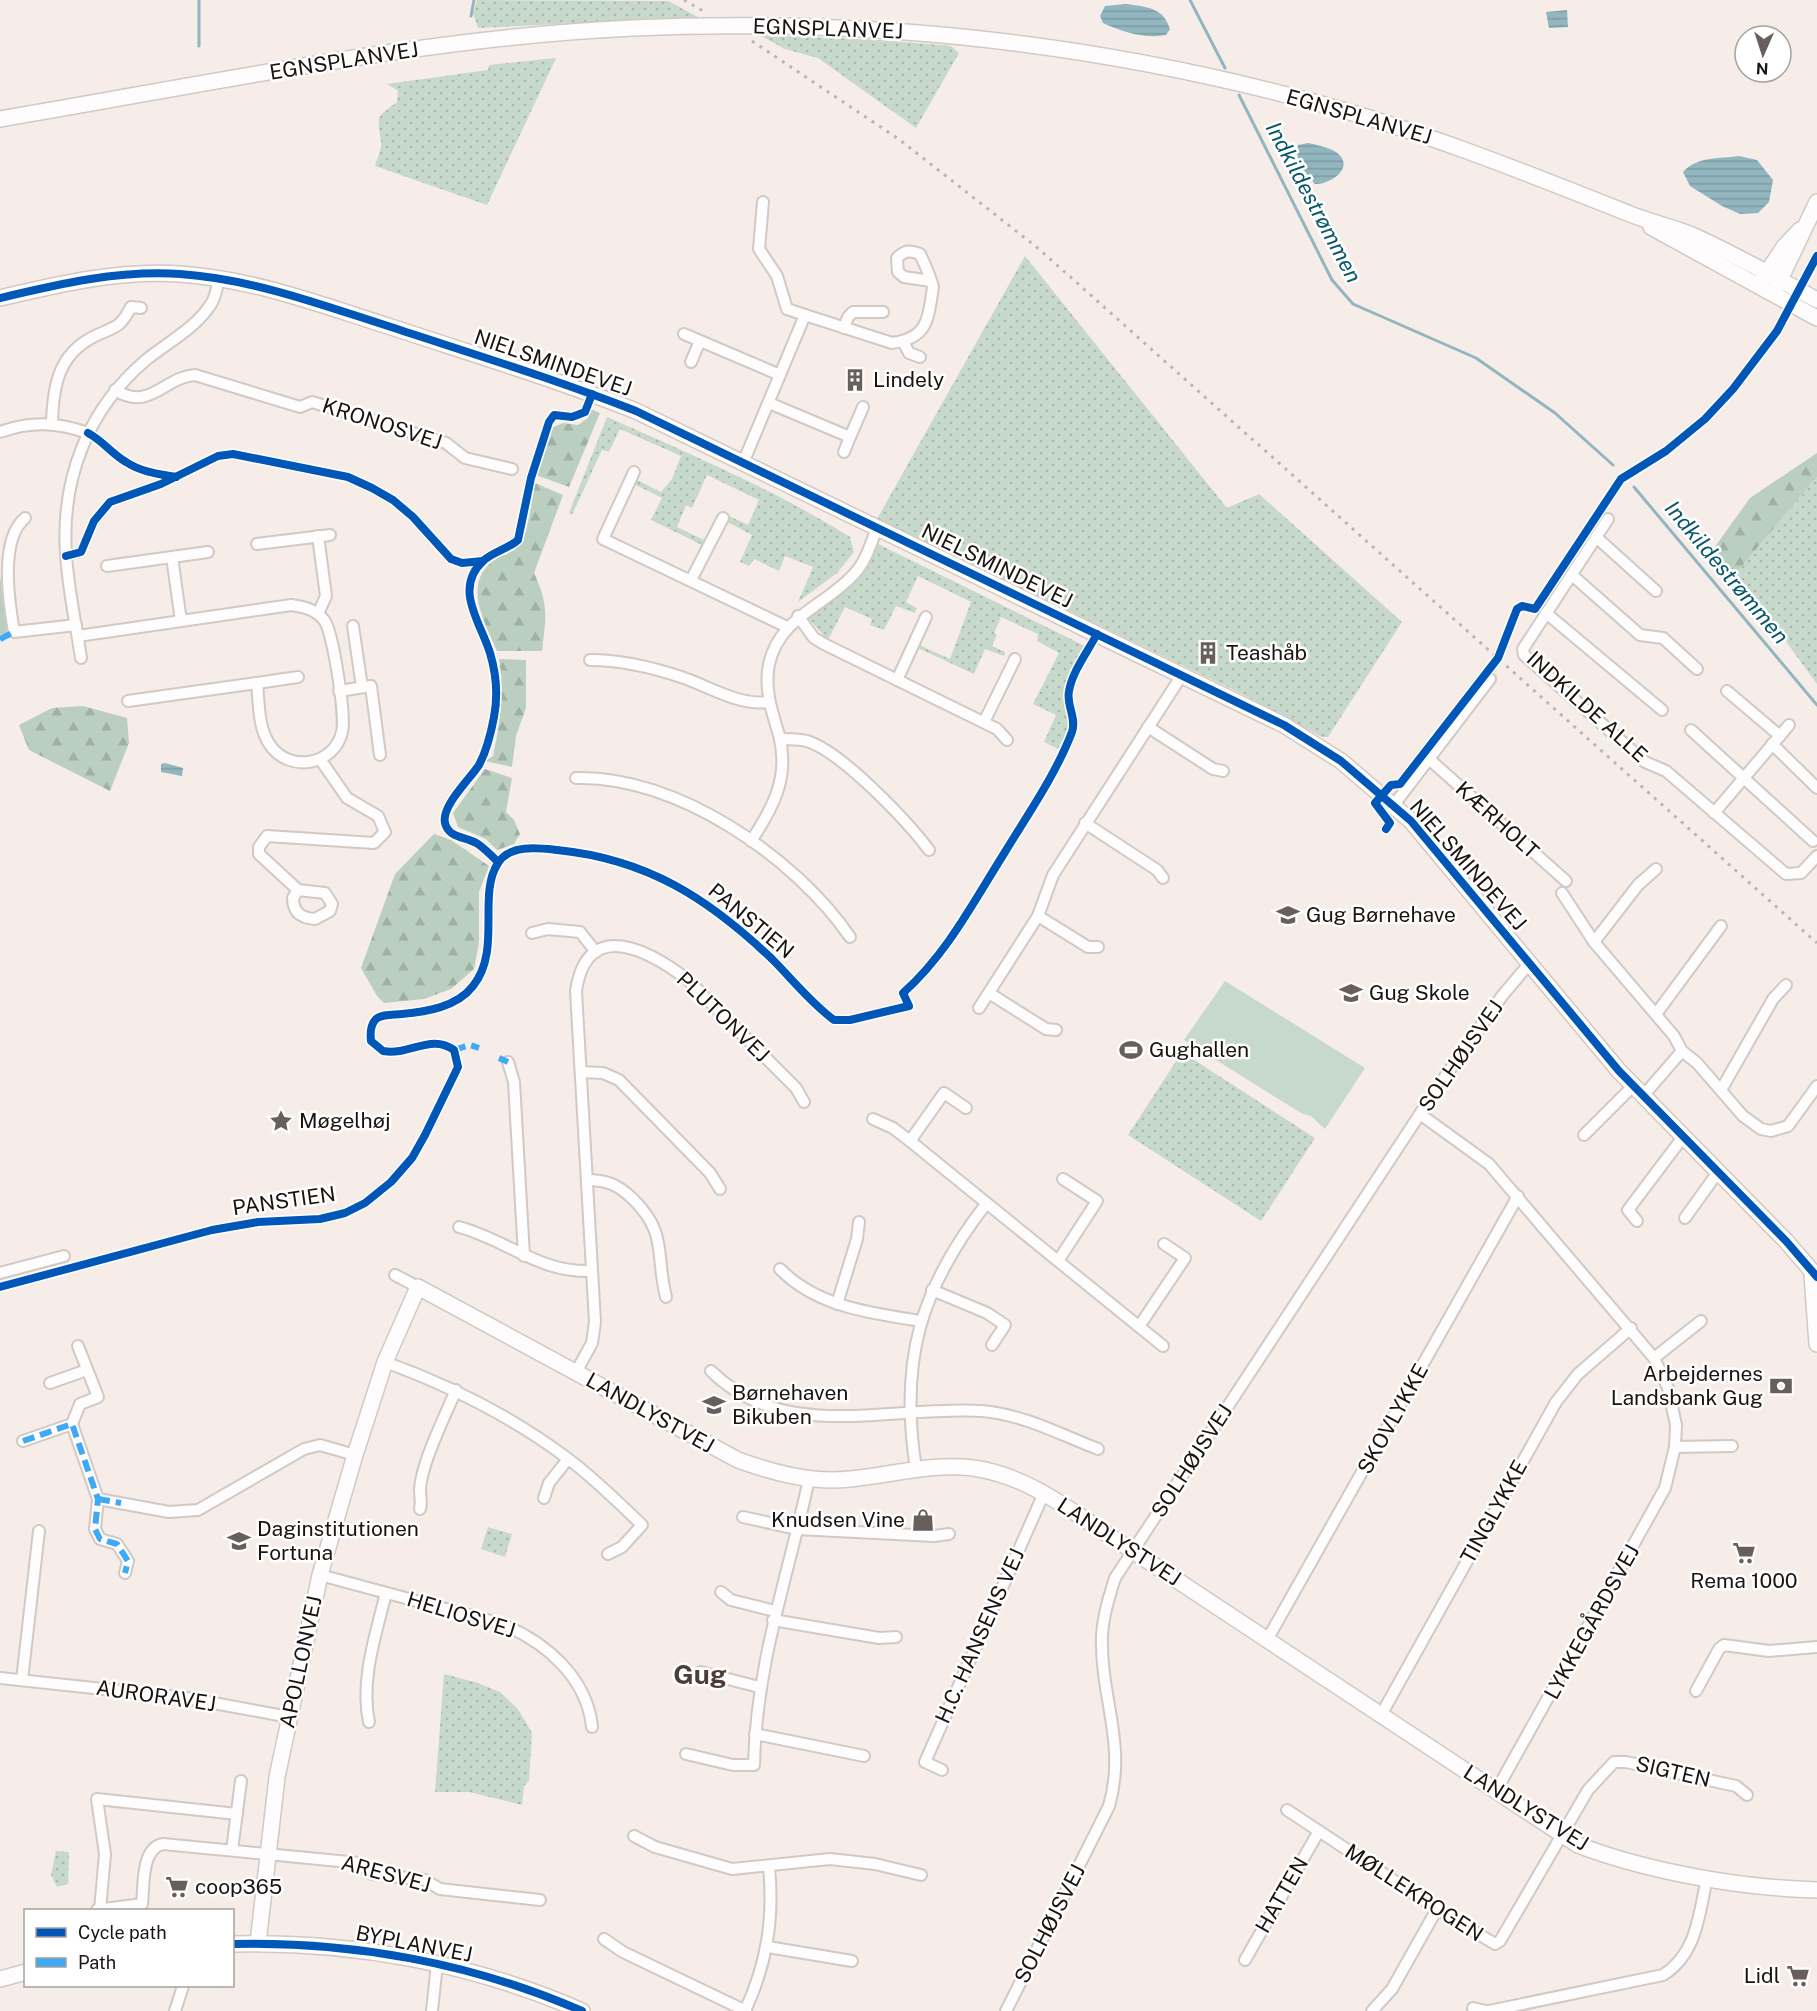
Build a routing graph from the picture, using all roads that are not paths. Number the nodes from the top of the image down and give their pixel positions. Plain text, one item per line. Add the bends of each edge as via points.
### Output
1 (0, 119) edge
2 (1817, 201) edge
3 (763, 202) dead end
4 (1636, 217) junction
5 (1804, 226) junction
6 (1794, 254) junction
7 (219, 278) junction
8 (1767, 279) junction
9 (932, 281) dead end
10 (1817, 291) edge
11 (0, 298) edge
12 (1817, 300) edge
13 (141, 308) dead end
14 (883, 312) dead end
15 (805, 315) junction
16 (1817, 318) edge
17 (844, 328) junction
18 (684, 334) dead end
19 (700, 341) junction
20 (903, 341) junction
21 (920, 357) dead end
22 (691, 362) dead end
23 (780, 375) junction
24 (115, 390) junction
25 (769, 403) junction
26 (863, 407) dead end
27 (52, 423) junction
28 (0, 432) edge
29 (88, 434) junction
30 (850, 437) junction
31 (844, 452) dead end
32 (743, 463) junction
33 (512, 469) dead end
34 (634, 472) dead end
35 (25, 518) dead end
36 (723, 518) dead end
37 (1608, 519) dead end
38 (877, 528) junction
39 (330, 535) dead end
40 (318, 536) junction
41 (1596, 537) junction
42 (257, 544) dead end
43 (208, 552) dead end
44 (172, 557) junction
45 (106, 566) dead end
46 (1572, 575) junction
47 (691, 580) junction
48 (1656, 591) dead end
49 (1546, 613) junction
50 (318, 614) junction
51 (798, 616) junction
52 (927, 617) dead end
53 (181, 621) junction
54 (353, 626) dead end
55 (787, 627) junction
56 (77, 630) junction
57 (81, 658) dead end
58 (1015, 659) dead end
59 (590, 660) dead end
60 (1697, 669) dead end
61 (1182, 675) junction
62 (298, 676) dead end
63 (1491, 679) dead end
64 (897, 680) junction
65 (257, 683) junction
66 (362, 687) junction
67 (339, 691) junction
68 (1727, 691) dead end
69 (128, 701) dead end
70 (769, 702) junction
71 (1662, 710) dead end
72 (984, 722) junction
73 (1789, 725) dead end
74 (1148, 727) junction
75 (1691, 730) dead end
76 (780, 739) junction
77 (1007, 740) dead end
78 (1776, 740) junction
79 (380, 755) dead end
80 (321, 759) junction
81 (1429, 759) junction
82 (1223, 771) dead end
83 (1745, 777) junction
84 (576, 778) dead end
85 (1817, 788) edge
86 (1393, 806) junction
87 (1714, 813) junction
88 (1085, 824) junction
89 (1815, 839) edge
90 (751, 841) junction
91 (929, 850) dead end
92 (1805, 850) dead end
93 (1817, 856) edge
94 (1656, 870) dead end
95 (1163, 878) dead end
96 (1566, 880) dead end
97 (298, 890) dead end
98 (1562, 893) dead end
99 (1038, 916) junction
100 (1721, 926) dead end
101 (532, 933) dead end
102 (850, 937) dead end
103 (1594, 942) junction
104 (1098, 947) dead end
105 (596, 952) junction
106 (1529, 964) junction
107 (1786, 985) dead end
108 (989, 993) junction
109 (979, 1008) dead end
110 (1656, 1014) junction
111 (1056, 1030) dead end
112 (1682, 1051) junction
113 (508, 1062) dead end
114 (581, 1072) junction
115 (1817, 1086) edge
116 (1721, 1090) junction
117 (1638, 1091) junction
118 (804, 1102) dead end
119 (966, 1108) dead end
120 (1420, 1114) junction
121 (873, 1119) dead end
122 (1584, 1135) dead end
123 (1683, 1137) junction
124 (910, 1141) junction
125 (1718, 1172) junction
126 (1064, 1179) dead end
127 (587, 1180) junction
128 (720, 1190) dead end
129 (1518, 1196) junction
130 (986, 1204) junction
131 (1685, 1218) dead end
132 (1637, 1221) dead end
133 (859, 1222) dead end
134 (459, 1227) dead end
135 (1164, 1244) dead end
136 (64, 1256) dead end
137 (524, 1256) junction
138 (1058, 1261) junction
139 (1814, 1266) edge
140 (780, 1269) dead end
141 (592, 1271) junction
142 (0, 1273) edge
143 (395, 1275) dead end
144 (418, 1287) junction
145 (932, 1290) junction
146 (666, 1298) dead end
147 (837, 1304) junction
148 (1816, 1309) edge
149 (921, 1321) junction
150 (1701, 1321) dead end
151 (1140, 1325) junction
152 (1631, 1328) junction
153 (1817, 1344) edge
154 (992, 1345) dead end
155 (78, 1346) dead end
156 (1163, 1347) dead end
157 (1654, 1358) junction
158 (385, 1362) junction
159 (87, 1370) junction
160 (711, 1371) dead end
161 (576, 1372) junction
162 (50, 1383) dead end
163 (456, 1390) junction
164 (909, 1414) junction
165 (72, 1424) junction
166 (23, 1441) dead end
167 (1732, 1446) dead end
168 (1675, 1447) junction
169 (1098, 1449) dead end
170 (355, 1455) junction
171 (568, 1459) junction
172 (916, 1469) junction
173 (809, 1479) junction
174 (1044, 1493) junction
175 (544, 1498) dead end
176 (98, 1499) junction
177 (420, 1509) dead end
178 (743, 1517) dead end
179 (797, 1529) junction
180 (39, 1531) dead end
181 (949, 1534) dead end
182 (1132, 1551) junction
183 (608, 1554) dead end
184 (125, 1573) dead end
185 (320, 1575) junction
186 (721, 1592) dead end
187 (386, 1593) junction
188 (774, 1616) junction
189 (896, 1637) dead end
190 (1267, 1640) junction
191 (1817, 1647) edge
192 (701, 1672) dead end
193 (0, 1678) edge
194 (22, 1680) junction
195 (759, 1687) junction
196 (1696, 1691) dead end
197 (1381, 1715) junction
198 (289, 1717) junction
199 (369, 1722) dead end
200 (592, 1727) dead end
201 (755, 1734) junction
202 (686, 1754) dead end
203 (864, 1756) dead end
204 (942, 1770) dead end
205 (241, 1781) dead end
206 (1496, 1791) junction
207 (1747, 1795) dead end
208 (1287, 1810) dead end
209 (237, 1814) junction
210 (1318, 1831) junction
211 (1560, 1834) junction
212 (634, 1836) dead end
213 (232, 1850) junction
214 (268, 1854) junction
215 (769, 1867) junction
216 (921, 1875) dead end
217 (1707, 1878) junction
218 (1817, 1890) edge
219 (540, 1900) dead end
220 (98, 1909) edge
221 (105, 1909) edge
222 (1437, 1909) junction
223 (604, 1939) dead end
224 (258, 1943) junction
225 (234, 1944) edge
226 (768, 1947) junction
227 (1245, 1960) dead end
228 (852, 1961) dead end
229 (437, 1964) junction
230 (24, 1973) edge
231 (0, 1979) edge
232 (183, 1987) edge
233 (1473, 2008) dead end
234 (175, 2011) edge
235 (432, 2011) edge
236 (582, 2011) edge
237 (746, 2011) edge
238 (1006, 2011) edge
239 (1372, 2011) edge
240 (1487, 2011) edge

1 - 4 street, EGNSPLANVEJ via 490,40 631,28 788,26 879,30 1071,51 1304,99 1449,143
2 - 5 street
3 - 15 street via 759,249 777,276 787,309
4 - 8 street, EGNSPLANVEJ via 1678,242
4 - 8 street, EGNSPLANVEJ via 1692,235
5 - 6 street
5 - 8 street via 1784,247
6 - 8 street
6 - 10 street via 1797,275
7 - 11 street, NIELSMINDEVEJ via 134,274 92,278
7 - 24 street via 213,303 196,322
7 - 32 street, NIELSMINDEVEJ via 316,303 541,375 636,411
8 - 12 street, EGNSPLANVEJ
8 - 16 street, EGNSPLANVEJ via 1773,294
9 - 20 street via 926,325 919,334
13 - 27 street via 131,307 122,324 71,352 56,378
14 - 17 street via 853,312
15 - 17 street
15 - 23 street
17 - 20 street via 892,343
18 - 19 street
19 - 22 street
19 - 23 street
20 - 21 street via 909,353
23 - 25 street
24 - 29 street
24 - 33 street, KRONOSVEJ via 142,398 195,375 300,407 312,402 323,405 446,443 465,458
25 - 30 street
25 - 32 street
26 - 30 street
27 - 28 street
27 - 29 street
29 - 56 street via 68,491 65,518 66,556
30 - 31 street
32 - 38 street, NIELSMINDEVEJ
34 - 47 street via 603,539
35 - 56 street via 13,524 1,555 14,632
36 - 47 street
37 - 41 street, INDKILDE ALLE
38 - 51 street via 856,573
38 - 61 street, NIELSMINDEVEJ
39 - 40 street
40 - 42 street
40 - 50 street via 326,596
41 - 46 street, INDKILDE ALLE
41 - 48 street
43 - 44 street
44 - 45 street
44 - 53 street
46 - 49 street, INDKILDE ALLE
46 - 60 street via 1640,635 1663,638
47 - 55 street
49 - 71 street, INDKILDE ALLE
49 - 87 street, INDKILDE ALLE via 1523,649 1524,656 1645,762 1666,771
50 - 53 street via 291,605
50 - 67 street via 326,622 331,638
51 - 55 street
51 - 64 street via 814,638
52 - 64 street
53 - 56 street
54 - 66 street
55 - 70 street via 769,664
56 - 57 street
58 - 72 street
59 - 70 street via 622,660 679,676 749,703
61 - 74 street
61 - 86 street, NIELSMINDEVEJ via 1314,742
62 - 65 street
63 - 81 street
64 - 72 street
65 - 69 street
65 - 80 street via 264,734 271,746 293,762
66 - 67 street
66 - 79 street via 371,686
67 - 80 street via 342,733 332,751
68 - 78 street
70 - 76 street
72 - 77 street
73 - 78 street
74 - 82 street via 1213,769
74 - 88 street
75 - 83 street
76 - 90 street via 781,784
76 - 91 street via 820,747 863,780 911,826
78 - 83 street
78 - 85 street
80 - 97 street via 347,798 378,816 385,832 374,843 267,836 259,847 260,854
81 - 86 street
81 - 96 street, KÆRHOLT
83 - 87 street
83 - 89 street
84 - 90 street via 604,777 668,797
86 - 106 street, NIELSMINDEVEJ via 1438,852
87 - 93 street, INDKILDE ALLE via 1786,874 1801,873
88 - 95 street via 1157,870
88 - 99 street via 1053,875
89 - 92 street
90 - 102 street via 836,916
94 - 103 street via 1638,885
98 - 103 street
99 - 104 street via 1088,947
99 - 108 street
100 - 110 street
101 - 105 street via 548,929 580,932
103 - 110 street
105 - 114 street via 582,968 576,991
105 - 118 street, PLUTONVEJ via 612,945 632,947 670,966 796,1088
106 - 117 street, NIELSMINDEVEJ
106 - 120 street, SOLHØJSVEJ via 1502,996
107 - 116 street via 1773,999
108 - 109 street
108 - 111 street via 1046,1029
110 - 112 street
112 - 116 street
112 - 117 street
113 - 137 street via 514,1082
114 - 127 street
114 - 128 street via 603,1072 619,1080 710,1173
115 - 116 street via 1788,1126 1780,1130 1761,1129 1743,1116
117 - 122 street
117 - 123 street, NIELSMINDEVEJ
119 - 124 street via 944,1093
120 - 129 street, LYKKEGÅRDSVEJ via 1478,1154
120 - 182 street, SOLHØJSVEJ
121 - 124 street
123 - 125 street, NIELSMINDEVEJ
123 - 132 street via 1624,1206
124 - 130 street
125 - 131 street
125 - 139 street, NIELSMINDEVEJ
126 - 138 street via 1096,1200
127 - 141 street
127 - 146 street via 620,1186 649,1214 658,1237
129 - 152 street, LYKKEGÅRDSVEJ
129 - 190 street, SKOVLYKKE
130 - 138 street
130 - 145 street via 948,1257
133 - 147 street
134 - 137 street via 479,1232
135 - 151 street via 1185,1258
136 - 142 street
137 - 141 street via 557,1269
138 - 151 street
139 - 148 street
140 - 147 street via 794,1284
141 - 161 street via 594,1334
143 - 144 street, LANDLYSTVEJ
144 - 158 street, APOLLONVEJ
144 - 161 street, LANDLYSTVEJ
145 - 149 street
145 - 154 street via 987,1313 1005,1325
147 - 149 street
148 - 153 street
149 - 164 street via 910,1378
150 - 157 street
151 - 156 street
152 - 157 street, LYKKEGÅRDSVEJ
152 - 197 street, TINGLYKKE via 1566,1387
155 - 159 street
157 - 168 street, LYKKEGÅRDSVEJ via 1674,1407
158 - 163 street
158 - 170 street, APOLLONVEJ
159 - 162 street
159 - 165 street via 98,1397 80,1404
160 - 164 street via 747,1397 782,1411 844,1418
161 - 173 street, LANDLYSTVEJ via 738,1460
163 - 171 street via 493,1409
163 - 177 street via 428,1459 420,1490
164 - 169 street via 980,1411 1012,1416
164 - 172 street
165 - 166 street
165 - 176 street
167 - 168 street
168 - 206 street, LYKKEGÅRDSVEJ via 1658,1502
170 - 176 street via 320,1445 303,1449 198,1510 169,1512
170 - 185 street, APOLLONVEJ
171 - 175 street via 549,1484
171 - 183 street via 642,1525 622,1547
172 - 173 street, LANDLYSTVEJ via 848,1479
172 - 174 street, LANDLYSTVEJ via 976,1468 1012,1477
173 - 179 street
174 - 182 street, LANDLYSTVEJ
174 - 204 street, H.C. HANSENS VEJ via 925,1762
176 - 184 street via 95,1529 100,1539 117,1544 128,1561
178 - 179 street
179 - 181 street
179 - 188 street
180 - 194 street
182 - 190 street, LANDLYSTVEJ
182 - 238 street, SOLHØJSVEJ via 1115,1578 1102,1637 1117,1755 1114,1790
185 - 187 street, HELIOSVEJ
185 - 198 street, APOLLONVEJ
186 - 188 street via 731,1600
187 - 199 street, HELIOSVEJ via 368,1680 365,1704
187 - 200 street, HELIOSVEJ via 502,1624 537,1642 578,1686 590,1711
188 - 189 street via 879,1638
188 - 195 street
190 - 197 street, LANDLYSTVEJ
191 - 196 street via 1769,1651 1724,1645
192 - 195 street
193 - 194 street, AURORAVEJ
194 - 198 street, AURORAVEJ via 187,1698
195 - 201 street
197 - 206 street, LANDLYSTVEJ
198 - 214 street, APOLLONVEJ
201 - 202 street via 754,1765 733,1765
201 - 203 street
205 - 209 street
206 - 211 street, LANDLYSTVEJ
207 - 211 street, SIGTEN via 1736,1786 1614,1762 1588,1790
208 - 210 street, MØLLEKROGEN
209 - 213 street
209 - 220 street via 97,1799 105,1854
210 - 222 street, MØLLEKROGEN
210 - 227 street, HATTEN
211 - 217 street, LANDLYSTVEJ via 1600,1853
211 - 222 street, MØLLEKROGEN via 1500,1941 1495,1944
212 - 215 street via 655,1847 720,1867
213 - 214 street, ARESVEJ
213 - 221 street, ARESVEJ via 156,1845 148,1855 142,1904
214 - 219 street, ARESVEJ via 359,1863 372,1874 425,1880 440,1889
214 - 224 street, APOLLONVEJ
215 - 216 street via 830,1858
215 - 226 street
217 - 218 street, LANDLYSTVEJ via 1762,1888
217 - 240 street via 1691,1945 1684,1958 1663,1975
222 - 239 street via 1392,1989
223 - 237 street via 623,1952
224 - 225 street, BYPLANVEJ
224 - 229 street, BYPLANVEJ via 320,1945
226 - 228 street
226 - 237 street
229 - 235 street
229 - 236 street, BYPLANVEJ via 502,1981
230 - 231 street
232 - 234 street
233 - 240 street

